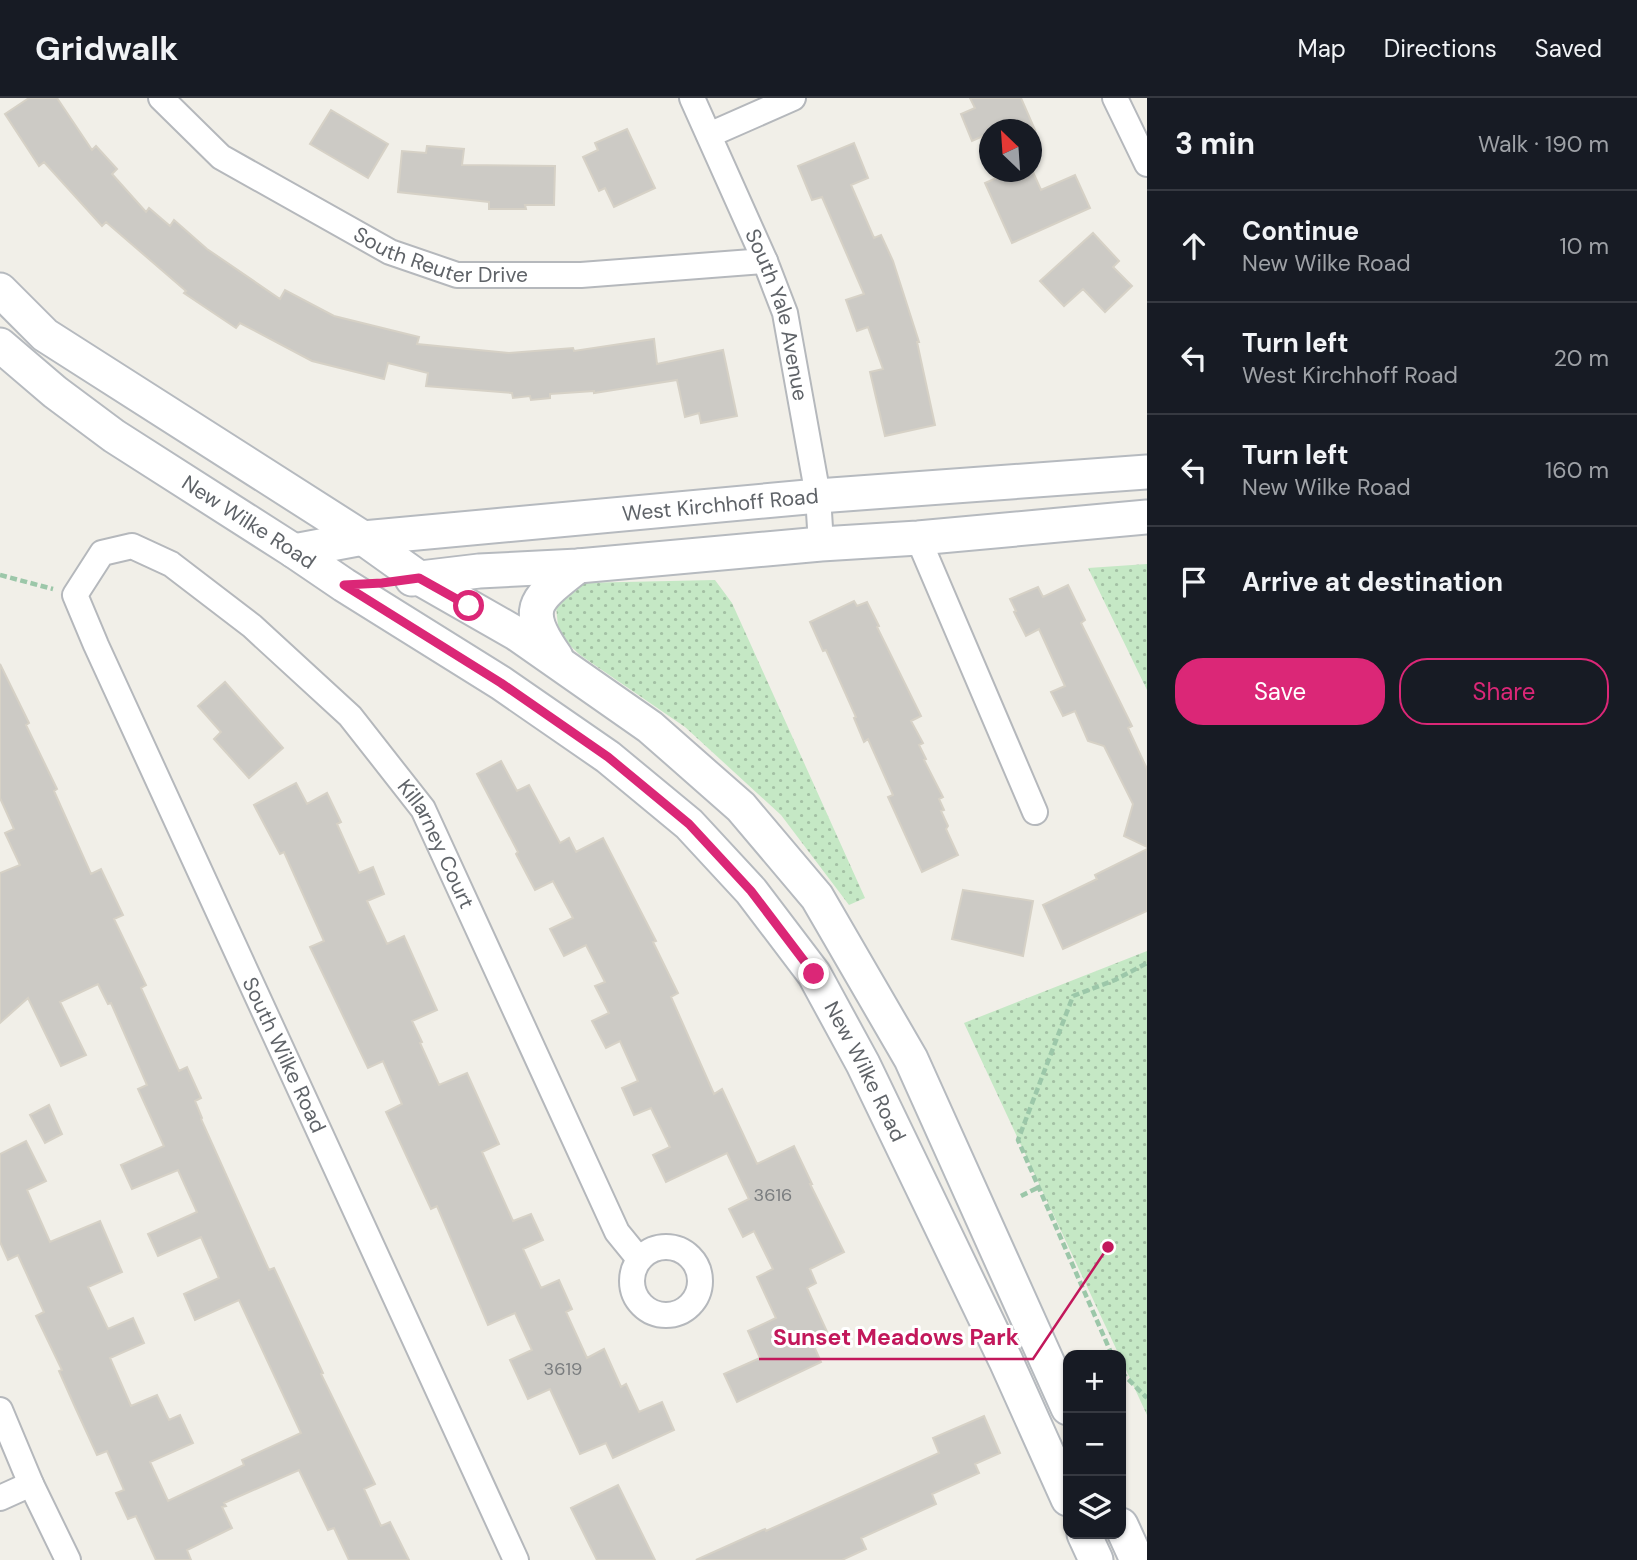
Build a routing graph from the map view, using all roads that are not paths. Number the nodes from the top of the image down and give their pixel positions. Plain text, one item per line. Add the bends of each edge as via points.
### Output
1 (161, 98) edge
2 (692, 98) edge
3 (793, 98) edge
4 (1115, 98) edge
5 (709, 135) junction
6 (1147, 164) edge
7 (765, 261) junction
8 (0, 290) edge
9 (0, 345) edge
10 (1147, 472) edge
11 (818, 496) junction
12 (1147, 517) edge
13 (363, 538) junction
14 (918, 538) junction
15 (821, 544) junction
16 (295, 551) junction
17 (102, 553) joint
18 (578, 566) junction
19 (419, 578) junction
20 (344, 585) junction
21 (562, 665) junction
22 (1035, 812) dead end
23 (639, 1259) dead end
24 (1063, 1397) edge
25 (0, 1410) edge
26 (31, 1484) junction
27 (1063, 1488) edge
28 (0, 1498) edge
29 (1126, 1537) edge
30 (1086, 1539) edge
31 (68, 1560) edge
32 (516, 1560) edge
33 (1096, 1560) edge
34 (1136, 1560) edge

1 - 7 street, South Reuter Drive via 221,158 390,252 457,275 581,275
2 - 5 street, South Yale Avenue
3 - 5 street
4 - 6 street
5 - 7 street, South Yale Avenue
7 - 11 street, South Yale Avenue via 785,313
8 - 13 main road, New Wilke Road via 45,335
9 - 16 main road, New Wilke Road via 114,436
10 - 11 main road, West Kirchhoff Road
11 - 13 main road, West Kirchhoff Road
11 - 15 street, South Yale Avenue
12 - 14 main road
13 - 16 main road, West Kirchhoff Road
13 - 19 main road, New Wilke Road
14 - 15 main road
14 - 22 street
15 - 18 main road
16 - 20 main road, New Wilke Road
17 - 23 street, Killarney Court via 132,546 171,564 253,626 350,716 401,780 423,809 617,1232
17 - 32 street, South Wilke Road via 75,595
18 - 19 main road
18 - 21 main road via 537,604 536,620
19 - 20 main road
19 - 21 main road, New Wilke Road
20 - 27 main road, New Wilke Road via 501,683 608,757 689,824 751,891 814,974 863,1064
21 - 24 main road, New Wilke Road via 650,727 741,807 817,897 911,1059
25 - 26 street
26 - 28 street
26 - 31 street
29 - 34 main road
30 - 33 main road

